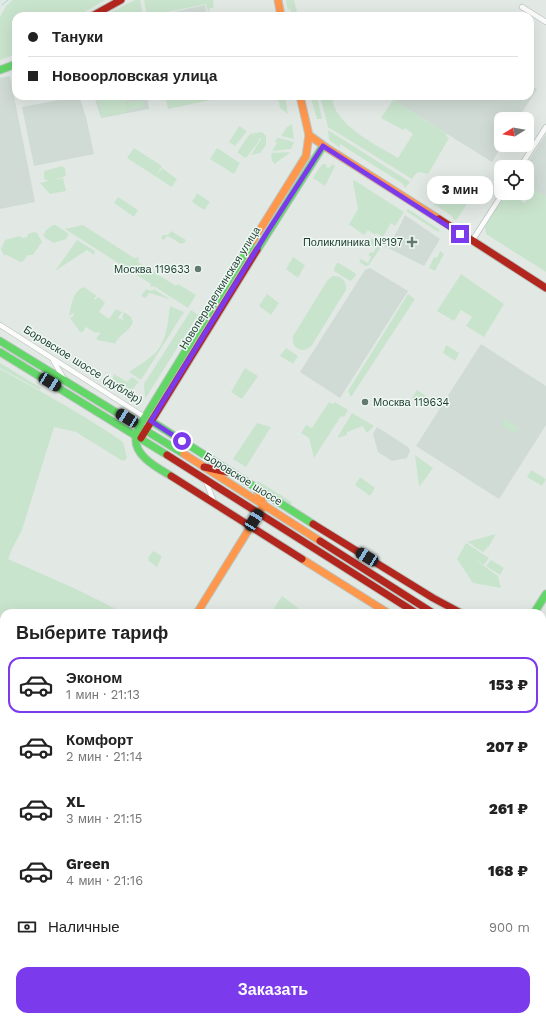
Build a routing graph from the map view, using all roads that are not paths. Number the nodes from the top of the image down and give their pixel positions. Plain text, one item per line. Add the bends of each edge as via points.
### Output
1 (121, 0) edge
2 (278, 0) edge
3 (522, 7) dead end
4 (99, 12) edge
5 (280, 12) edge
6 (530, 12) edge
7 (534, 14) edge
8 (546, 22) edge
9 (12, 66) edge
10 (0, 70) edge
11 (301, 100) edge
12 (546, 127) edge
13 (309, 135) junction
14 (323, 146) junction
15 (525, 160) edge
16 (498, 200) edge
17 (472, 241) junction
18 (546, 288) edge
19 (0, 325) edge
20 (0, 341) edge
21 (0, 352) edge
22 (52, 359) junction
23 (65, 380) junction
24 (148, 419) junction
25 (142, 428) junction
26 (138, 436) junction
27 (202, 466) junction
28 (233, 474) junction
29 (204, 478) junction
30 (256, 488) junction
31 (264, 505) junction
32 (218, 506) junction
33 (259, 513) junction
34 (250, 527) junction
35 (546, 594) edge
36 (199, 609) edge
37 (382, 609) edge
38 (410, 609) edge
39 (427, 609) edge
40 (454, 609) edge
41 (537, 609) edge

1 - 4 main road
2 - 5 main road
3 - 6 street
7 - 8 street
9 - 10 main road
11 - 13 main road, Новопеределкинская улица
12 - 15 street
13 - 14 main road
13 - 24 main road, Новопеределкинская улица via 303,163
14 - 17 main road
14 - 24 main road, Новопеределкинская улица
16 - 17 street
17 - 18 main road
19 - 22 street, Боровское шоссе (дублёр)
20 - 23 main road, Боровское шоссе
21 - 26 main road, Боровское шоссе
22 - 23 street
22 - 24 street, Боровское шоссе (дублёр)
23 - 25 main road, Боровское шоссе
24 - 25 main road, Новопеределкинская улица
24 - 28 main road, Боровское шоссе (дублёр)
25 - 26 main road, Новопеределкинская улица
25 - 27 main road, Боровское шоссе
26 - 29 main road, Боровское шоссе
26 - 32 main road via 135,440 136,446 148,460
27 - 28 main road
27 - 31 main road, Боровское шоссе
28 - 30 main road, Боровское шоссе (дублёр)
29 - 32 street
29 - 33 main road, Боровское шоссе
30 - 31 main road
30 - 40 main road, Боровское шоссе (дублёр)
31 - 33 main road
31 - 39 main road, Боровское шоссе
32 - 34 main road
33 - 34 main road
33 - 38 main road, Боровское шоссе
34 - 36 main road
34 - 37 main road
35 - 41 main road

